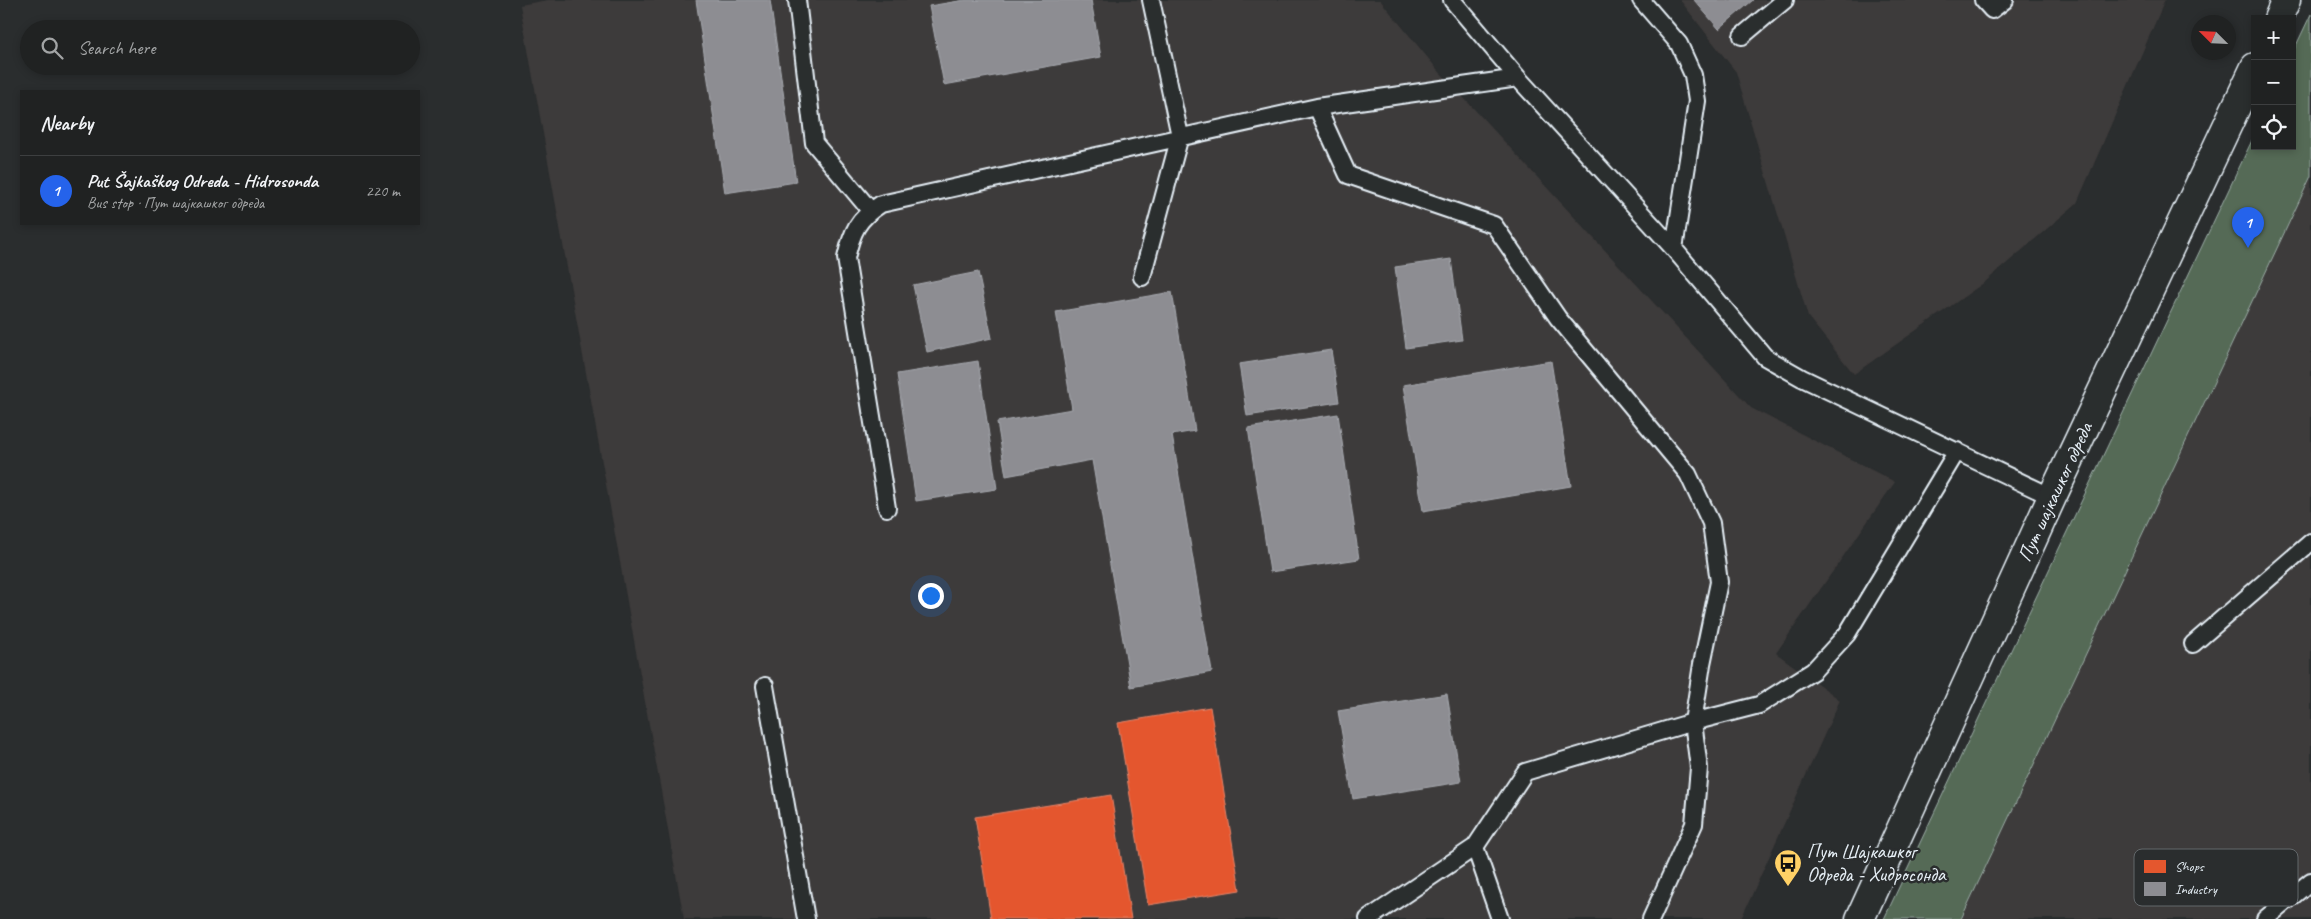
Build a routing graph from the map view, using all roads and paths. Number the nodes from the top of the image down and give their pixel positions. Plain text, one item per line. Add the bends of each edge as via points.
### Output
1 (797, 0) edge
2 (1151, 0) edge
3 (1452, 0) edge
4 (1640, 0) edge
5 (1785, 0) edge
6 (1983, 0) edge
7 (2005, 0) edge
8 (2286, 0) edge
9 (2280, 15) edge
10 (1742, 36) dead end
11 (2251, 75) edge
12 (1518, 78) junction
13 (1317, 107) junction
14 (1180, 136) junction
15 (870, 210) junction
16 (1674, 249) junction
17 (1142, 277) dead end
18 (1957, 451) junction
19 (2052, 497) junction
20 (887, 508) dead end
21 (2311, 542) edge
22 (2193, 644) dead end
23 (765, 686) dead end
24 (1693, 722) junction
25 (1475, 847) junction
26 (2311, 881) edge
27 (2298, 892) edge
28 (2281, 906) edge
29 (806, 919) edge
30 (1368, 919) edge
31 (1500, 919) edge
32 (1650, 919) edge
33 (1860, 919) edge
34 (2265, 919) edge

1 - 15 lane via 814,143
2 - 14 lane
3 - 12 lane
4 - 16 lane via 1679,44 1693,75 1697,101
5 - 10 lane
6 - 7 lane via 1992,10
8 - 9 street
11 - 19 street, Пут шајкашког одреда
12 - 13 lane
12 - 16 lane
13 - 14 lane
13 - 24 lane via 1348,175 1494,225 1558,318 1688,474 1711,523 1719,582
14 - 15 lane via 881,204
14 - 17 lane
15 - 20 lane via 851,233 846,258
16 - 18 lane via 1765,357 1802,378
18 - 19 lane
18 - 24 lane via 1847,634 1812,671 1759,705
19 - 33 street, Пут шајкашког одреда
21 - 22 lane
23 - 29 lane
24 - 25 lane via 1525,772
24 - 32 lane via 1699,768 1694,824
25 - 30 lane
25 - 31 lane
26 - 27 lane
28 - 34 lane

